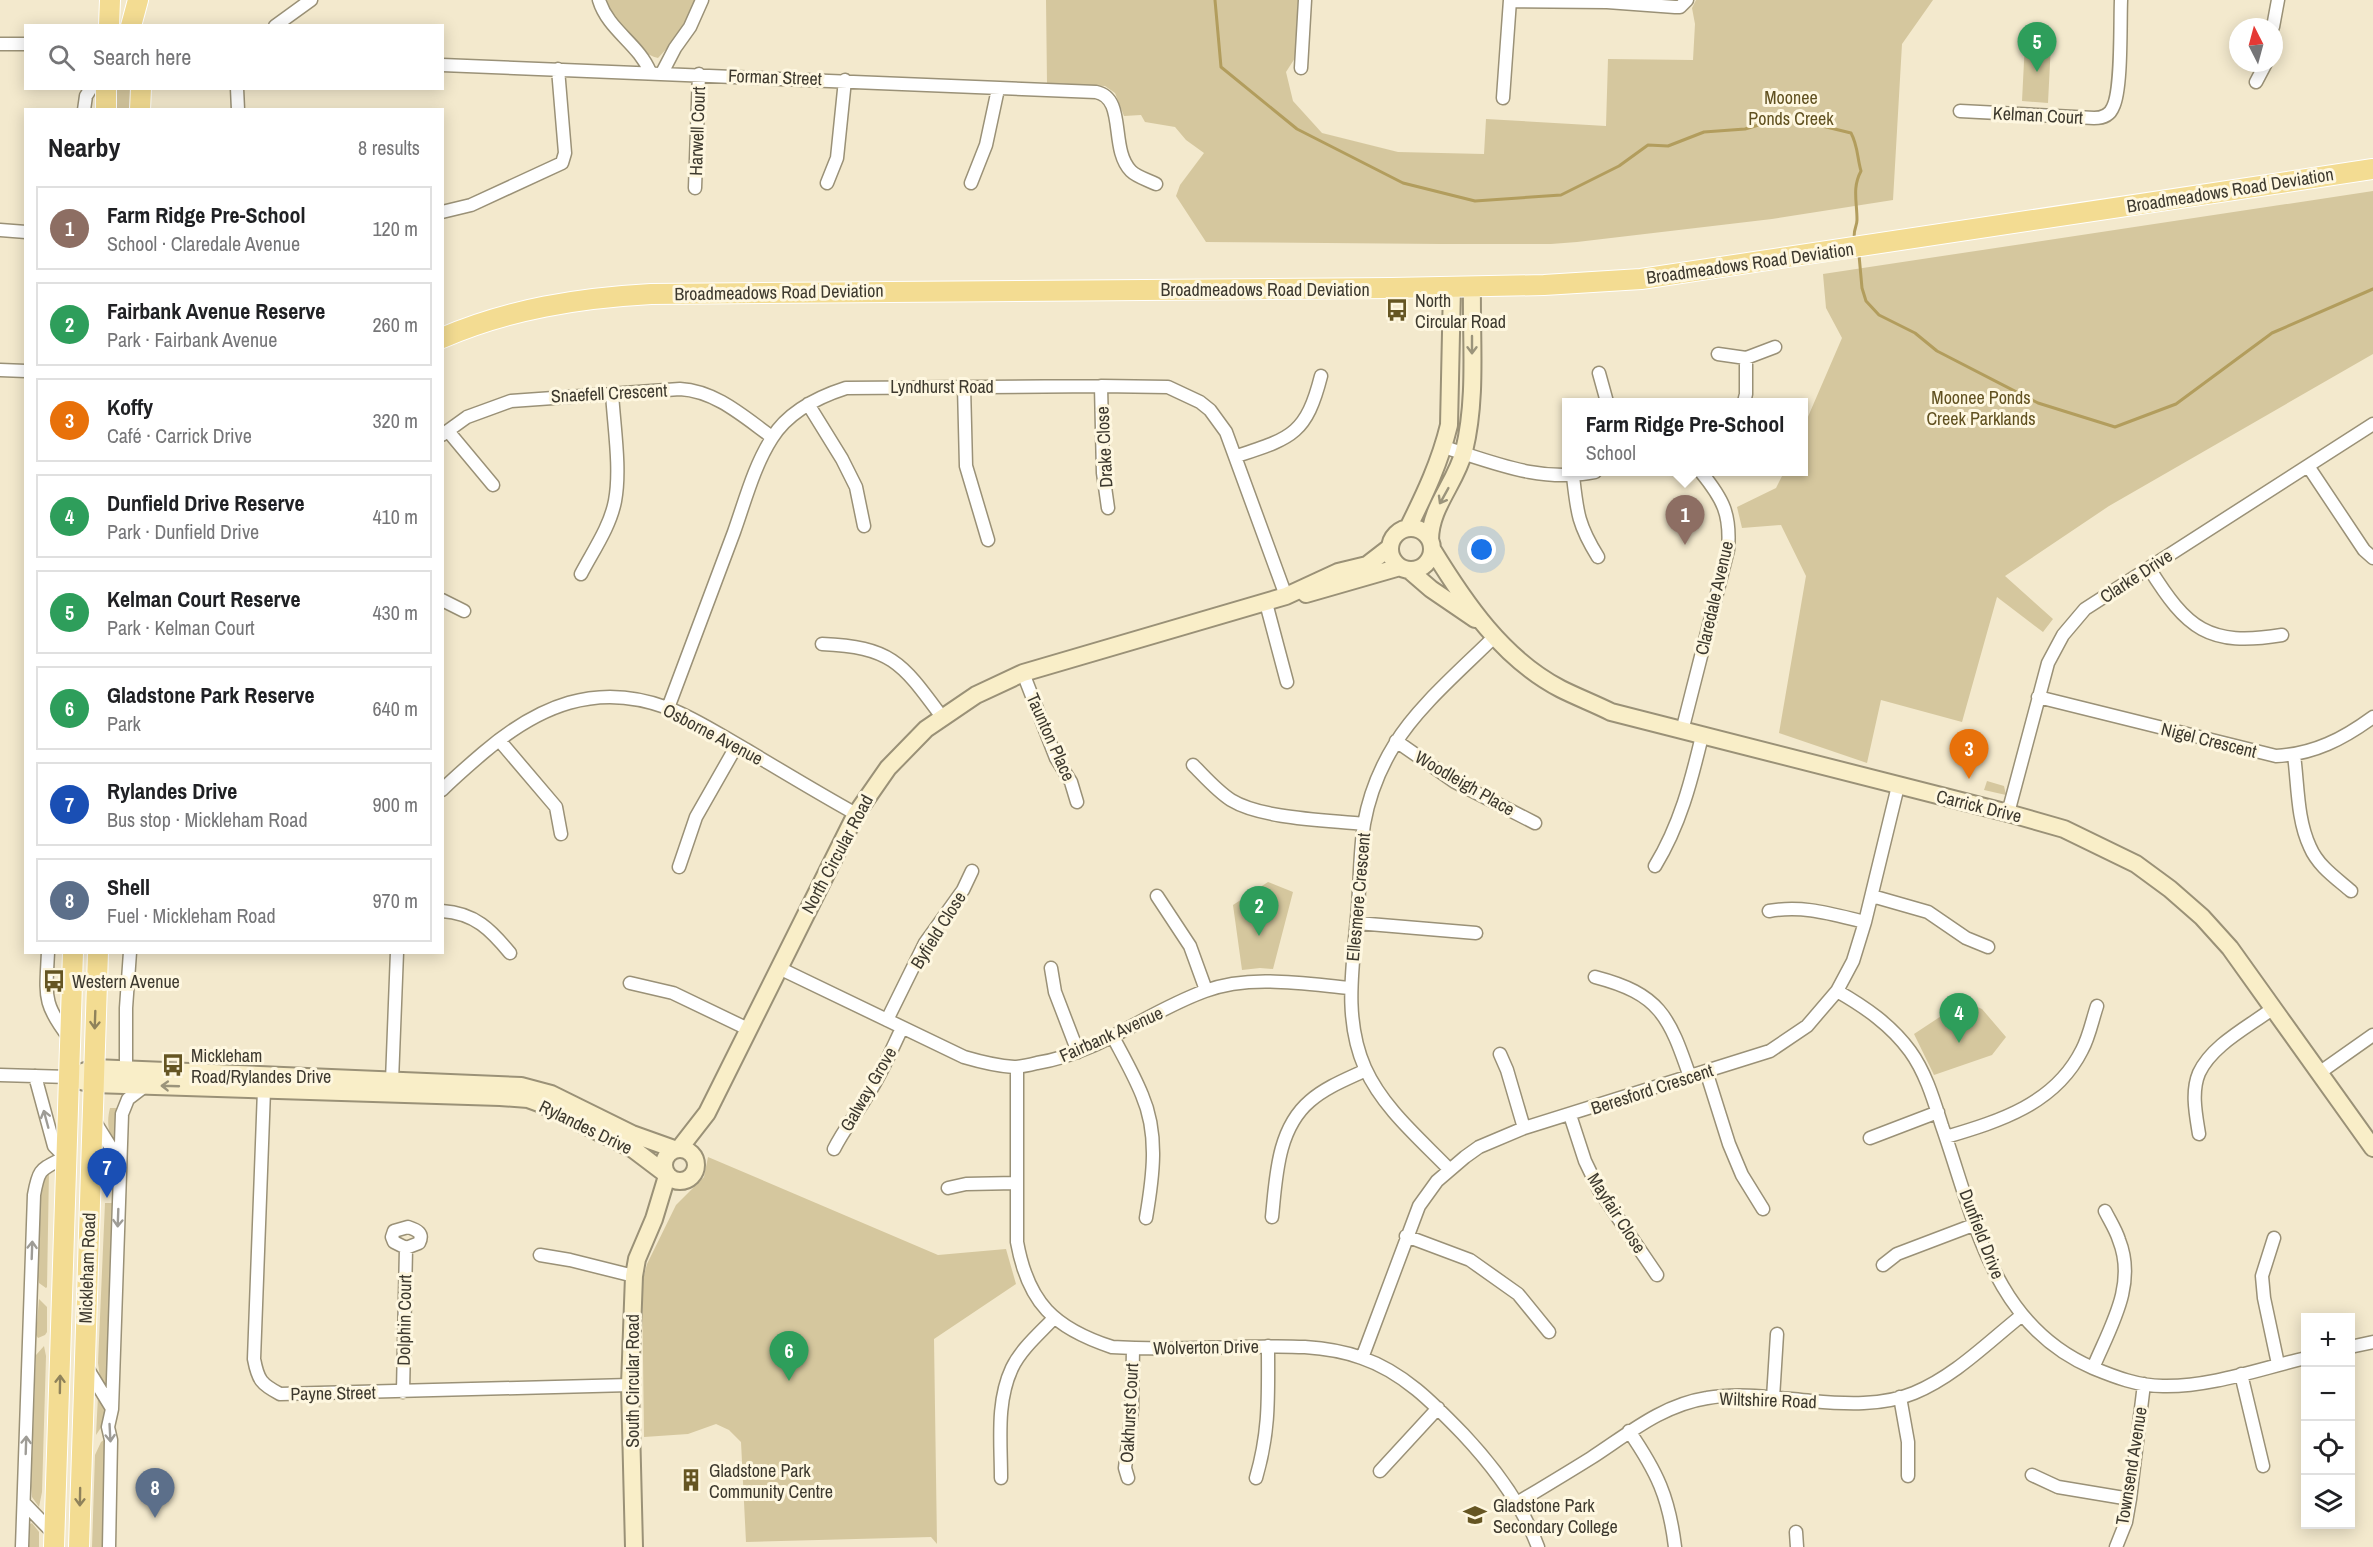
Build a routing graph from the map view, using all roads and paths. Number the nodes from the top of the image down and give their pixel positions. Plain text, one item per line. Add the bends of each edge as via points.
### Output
1 (110, 0) edge
2 (138, 0) edge
3 (145, 0) edge
4 (311, 0) edge
5 (600, 0) edge
6 (702, 0) edge
7 (1305, 0) edge
8 (1688, 0) edge
9 (2121, 0) edge
10 (2278, 0) edge
11 (1510, 1) edge
12 (2275, 18) edge
13 (109, 24) edge
14 (132, 24) edge
15 (144, 24) edge
16 (277, 24) edge
17 (0, 44) edge
18 (24, 44) edge
19 (444, 65) edge
20 (1301, 68) dead end
21 (558, 69) junction
22 (2261, 72) edge
23 (656, 73) junction
24 (699, 74) junction
25 (844, 80) junction
26 (2256, 82) dead end
27 (998, 89) junction
28 (90, 90) edge
29 (106, 90) edge
30 (141, 90) edge
31 (237, 90) edge
32 (1503, 98) dead end
33 (84, 108) edge
34 (105, 108) edge
35 (140, 108) edge
36 (238, 108) edge
37 (1960, 111) dead end
38 (2373, 169) edge
39 (827, 183) dead end
40 (971, 183) dead end
41 (1156, 184) dead end
42 (695, 188) dead end
43 (444, 212) edge
44 (0, 230) edge
45 (24, 232) edge
46 (1472, 286) junction
47 (1452, 287) junction
48 (444, 337) edge
49 (1775, 347) dead end
50 (1718, 354) dead end
51 (1746, 358) junction
52 (0, 370) edge
53 (24, 371) edge
54 (1472, 371) junction
55 (1450, 372) junction
56 (1599, 374) dead end
57 (1321, 376) dead end
58 (964, 386) junction
59 (1101, 386) junction
60 (612, 393) junction
61 (1606, 398) edge
62 (1745, 398) edge
63 (808, 404) junction
64 (2373, 423) edge
65 (445, 433) edge
66 (772, 437) junction
67 (1444, 447) junction
68 (1463, 453) junction
69 (1237, 456) junction
70 (2308, 466) junction
71 (1573, 476) joint
72 (1705, 476) edge
73 (493, 485) dead end
74 (1108, 508) dead end
75 (864, 526) dead end
76 (1408, 528) junction
77 (988, 540) dead end
78 (1431, 544) junction
79 (1389, 548) junction
80 (1598, 557) dead end
81 (2373, 558) edge
82 (2149, 568) junction
83 (1404, 569) junction
84 (1448, 573) junction
85 (581, 574) dead end
86 (1431, 589) junction
87 (1287, 596) junction
88 (444, 601) edge
89 (1266, 603) junction
90 (464, 611) dead end
91 (1481, 622) junction
92 (2282, 635) dead end
93 (1494, 637) junction
94 (822, 644) dead end
95 (1023, 673) junction
96 (1287, 682) dead end
97 (2038, 697) junction
98 (668, 708) junction
99 (942, 717) junction
100 (2373, 717) edge
101 (1682, 731) junction
102 (1702, 736) junction
103 (499, 740) junction
104 (1396, 741) junction
105 (737, 745) junction
106 (2294, 755) junction
107 (1193, 765) dead end
108 (1898, 786) junction
109 (444, 788) edge
110 (1077, 802) dead end
111 (2008, 813) junction
112 (856, 814) junction
113 (1535, 823) dead end
114 (1364, 824) junction
115 (561, 834) dead end
116 (1655, 866) dead end
117 (679, 867) dead end
118 (972, 871) dead end
119 (2351, 891) dead end
120 (1156, 896) dead end
121 (1872, 896) junction
122 (444, 911) edge
123 (1769, 911) dead end
124 (1865, 922) junction
125 (1357, 923) junction
126 (1476, 933) dead end
127 (1988, 947) dead end
128 (48, 954) edge
129 (73, 954) edge
130 (98, 954) edge
131 (130, 954) edge
132 (397, 954) edge
133 (510, 954) dead end
134 (779, 968) junction
135 (1050, 968) dead end
136 (1594, 977) dead end
137 (630, 983) dead end
138 (1351, 988) junction
139 (1206, 990) junction
140 (1837, 991) junction
141 (2097, 1006) dead end
142 (2272, 1009) junction
143 (887, 1020) junction
144 (902, 1028) junction
145 (748, 1029) junction
146 (2373, 1035) edge
147 (1113, 1037) junction
148 (70, 1039) junction
149 (1078, 1052) junction
150 (1500, 1054) dead end
151 (1017, 1067) junction
152 (126, 1070) junction
153 (1366, 1070) junction
154 (1706, 1071) junction
155 (2319, 1072) junction
156 (0, 1074) edge
157 (94, 1076) junction
158 (35, 1077) junction
159 (69, 1077) junction
160 (1690, 1077) junction
161 (264, 1083) junction
162 (145, 1086) junction
163 (392, 1087) junction
164 (567, 1109) junction
165 (1938, 1112) junction
166 (707, 1113) junction
167 (1570, 1115) junction
168 (92, 1118) junction
169 (1524, 1128) junction
170 (2199, 1134) dead end
171 (1946, 1137) junction
172 (1870, 1138) dead end
173 (2373, 1148) edge
174 (677, 1149) junction
175 (834, 1149) dead end
176 (65, 1157) junction
177 (695, 1160) junction
178 (120, 1162) junction
179 (1449, 1170) junction
180 (671, 1177) junction
181 (1016, 1183) junction
182 (948, 1188) dead end
183 (1763, 1209) dead end
184 (2105, 1211) dead end
185 (1272, 1217) dead end
186 (1146, 1218) dead end
187 (1976, 1224) junction
188 (1406, 1236) junction
189 (2274, 1238) dead end
190 (406, 1248) dead end
191 (540, 1255) dead end
192 (1883, 1265) dead end
193 (1658, 1275) dead end
194 (634, 1276) junction
195 (2021, 1316) junction
196 (1053, 1318) junction
197 (1549, 1332) dead end
198 (1777, 1334) dead end
199 (2373, 1342) edge
200 (1268, 1346) junction
201 (2355, 1346) edge
202 (1133, 1348) junction
203 (1362, 1358) junction
204 (2301, 1359) edge
205 (84, 1362) junction
206 (2278, 1364) junction
207 (2092, 1368) junction
208 (2241, 1374) junction
209 (2144, 1384) junction
210 (630, 1385) junction
211 (403, 1392) junction
212 (1899, 1397) junction
213 (1773, 1398) junction
214 (1438, 1408) junction
215 (112, 1409) junction
216 (1629, 1431) junction
217 (2263, 1466) dead end
218 (1380, 1471) dead end
219 (2032, 1475) dead end
220 (1908, 1476) dead end
221 (1002, 1478) dead end
222 (1128, 1478) dead end
223 (1256, 1478) dead end
224 (2130, 1499) junction
225 (24, 1503) junction
226 (1517, 1503) junction
227 (1796, 1532) dead end
228 (54, 1540) edge
229 (22, 1547) edge
230 (80, 1547) edge
231 (109, 1547) edge
232 (634, 1547) edge
233 (1538, 1547) edge
234 (1675, 1547) edge
235 (1797, 1547) edge
236 (2116, 1547) edge

1 - 13 main road
2 - 14 main road
3 - 15 main road
4 - 16 street
5 - 23 street via 608,19
6 - 23 street via 690,27
7 - 20 street
8 - 11 street via 1675,8 1606,2
9 - 37 street, Kelman Court via 2117,97 2113,108 2100,118
10 - 12 street
11 - 32 street
17 - 18 street
19 - 21 street, Forman Street
21 - 23 street, Forman Street
21 - 43 street via 566,153 562,163 471,205
22 - 26 street
23 - 24 street, Forman Street
24 - 25 street, Forman Street
24 - 42 street, Harwell Court
25 - 27 street, Forman Street
25 - 39 street via 837,158
27 - 40 street via 986,145
27 - 41 street, Forman Street via 1096,92 1107,96 1114,109 1125,164
28 - 33 street
29 - 34 main road
30 - 35 main road
31 - 36 street
38 - 46 main road, Broadmeadows Road Deviation via 1641,279
44 - 45 street
46 - 47 main road, Broadmeadows Road Deviation
46 -> 54 street
47 - 48 main road, Broadmeadows Road Deviation via 651,294 552,304
47 - 55 street
49 - 51 street
50 - 51 street
51 - 62 street
52 - 53 street
54 - 55 street
54 - 68 street via 1470,419
55 - 67 street via 1449,425
56 - 61 street
57 - 69 street via 1314,404 1296,430
58 - 59 street, Lyndhurst Road
58 - 63 street, Lyndhurst Road via 846,388
58 - 77 street via 966,466
59 - 69 street, Lyndhurst Road via 1168,387 1192,397 1219,421
59 - 74 street, Drake Close
60 - 65 street, Snaefell Crescent via 512,401 467,417
60 - 66 street, Snaefell Crescent via 680,389 704,393
60 - 85 street via 615,502
63 - 66 street, Lyndhurst Road
63 - 75 street via 856,487
64 - 70 street, Clarke Drive
65 - 73 street
66 - 98 street, Lyndhurst Road via 753,478
67 - 68 street
67 - 76 street
68 - 71 street via 1522,471
68 -> 78 street via 1433,515
69 - 87 street, Lyndhurst Road
70 - 81 street
70 - 82 street, Clarke Drive
71 - 80 street via 1579,519
72 - 101 street, Claredale Avenue via 1723,500 1728,550
76 - 78 street via 1421,530
76 - 79 street via 1396,533
78 - 83 street via 1428,562 1416,570
78 - 84 street, Carrick Drive
79 - 83 street via 1392,559
79 - 87 street, North Circular Road via 1367,565 1338,572
82 - 92 street via 2181,613 2212,634 2239,640
82 - 97 street, Clarke Drive via 2085,609 2063,635 2048,663
83 - 86 street, Carrick Drive
83 - 87 street, North Circular Road
84 - 86 street
84 - 91 street, Carrick Drive
86 - 91 street, Carrick Drive
87 - 89 street, North Circular Road
88 - 90 street
89 - 95 street, North Circular Road
89 - 96 street
91 - 93 street, Carrick Drive
93 - 101 street, Carrick Drive via 1560,688 1611,712
93 - 104 street, Ellesmere Crescent
94 - 99 street via 861,647 891,659 910,675
95 - 99 street, North Circular Road via 976,694
95 - 110 street, Taunton Place
97 - 106 street, Nigel Crescent via 2246,750
97 - 111 street, Clarke Drive
98 - 103 street, Osborne Avenue via 616,698 582,700 539,714
98 - 105 street, Osborne Avenue
99 - 112 street, North Circular Road via 895,760
100 - 106 street, Nigel Crescent via 2319,749
101 - 102 street, Carrick Drive
102 - 108 street, Carrick Drive
102 - 116 street via 1678,822
103 - 109 street, Osborne Avenue
103 - 115 street via 556,807
104 - 113 street, Woodleigh Place via 1455,782
104 - 114 street, Ellesmere Crescent via 1376,783
105 - 112 street, Osborne Avenue
105 - 117 street via 696,817
106 - 119 street via 2300,814 2310,847 2324,867
107 - 114 street via 1219,790 1245,806 1274,814
108 - 111 street, Carrick Drive
108 - 121 street, Beresford Crescent
111 - 142 street, Carrick Drive via 2064,829 2101,845 2170,889 2202,916 2230,948
112 - 134 street, North Circular Road
114 - 125 street, Ellesmere Crescent
118 - 143 street, Byfield Close via 925,943
120 - 139 street via 1190,946
121 - 124 street, Beresford Crescent
121 - 127 street via 1928,912 1966,938
122 - 133 street via 483,924
123 - 124 street via 1805,908
124 - 140 street, Beresford Crescent via 1853,961
125 - 126 street
125 - 138 street, Ellesmere Crescent
128 - 148 street via 49,1010
129 - 148 main road, Mickleham Road
130 -> 157 main road, Mickleham Road
131 - 152 street
132 - 163 street
134 - 143 street, Fairbank Avenue
134 - 145 street, North Circular Road
135 - 149 street
136 - 160 street via 1617,982 1643,994 1655,1005 1668,1020
137 - 145 street via 673,993
138 - 139 street, Fairbank Avenue via 1270,982
138 - 153 street, Ellesmere Crescent via 1352,1025
139 - 147 street, Fairbank Avenue
140 - 154 street, Beresford Crescent via 1807,1026 1770,1051
140 - 165 street, Dunfield Drive via 1869,1010 1911,1052
141 - 171 street via 2076,1062 2037,1102 1984,1126
142 - 155 street, Carrick Drive
142 - 170 street via 2210,1056 2198,1074 2195,1106
143 - 144 street, Fairbank Avenue
144 - 151 street, Fairbank Avenue via 964,1057
144 - 175 street, Galway Grove via 886,1064
145 - 166 street, North Circular Road
146 - 155 street
147 - 149 street, Fairbank Avenue
147 - 186 street via 1143,1095 1150,1119 1154,1152
148 - 159 main road, Mickleham Road
149 - 151 street, Fairbank Avenue
150 - 169 street
151 - 181 street, Wolverton Drive
152 - 157 street, Rylandes Drive
152 - 161 street, Rylandes Drive
153 - 179 street, Ellesmere Crescent via 1388,1106
153 - 185 street via 1329,1088 1296,1115 1287,1131 1278,1165
154 - 160 street, Beresford Crescent
154 - 183 street via 1729,1144
155 - 173 street, Carrick Drive
156 - 158 street
157 - 159 street
157 - 162 street, Rylandes Drive
157 - 168 main road, Mickleham Road
158 - 159 street
176 -> 158 street via 54,1146
159 - 176 main road, Mickleham Road
160 - 167 street, Beresford Crescent
161 -> 162 street, Rylandes Drive
161 - 163 street, Rylandes Drive
161 - 211 street, Payne Street via 254,1359 257,1374 263,1385 280,1394
162 - 178 street, Mickleham Road via 123,1106
163 - 164 street, Rylandes Drive via 518,1098
164 - 174 street, Rylandes Drive
164 - 180 street, Rylandes Drive
165 - 171 street, Dunfield Drive
165 - 172 street
166 - 174 street, North Circular Road
166 - 177 street, North Circular Road
167 - 169 street, Beresford Crescent
167 - 193 street, Mayfair Close via 1599,1190
168 - 178 street
168 - 205 main road, Mickleham Road
169 - 179 street, Beresford Crescent via 1479,1147
171 - 187 street, Dunfield Drive
174 - 177 street via 689,1152
174 - 180 street via 664,1160
225 -> 176 street via 34,1195 37,1175
228 -> 176 main road, Mickleham Road
177 - 180 street via 693,1174
178 -> 215 street, Mickleham Road
179 - 188 street, Beresford Crescent via 1419,1206
180 - 194 street, South Circular Road via 637,1258
181 - 182 street
181 - 196 street, Wolverton Drive via 1021,1267 1034,1296
184 - 207 street via 2120,1241 2126,1278 2121,1302
187 - 192 street via 1897,1254
187 - 195 street, Dunfield Drive via 1991,1266
188 - 197 street via 1470,1260 1518,1294
188 - 203 street, Beresford Crescent
189 - 206 street via 2262,1276
190 - 211 street, Dolphin Court
191 - 194 street
194 - 210 street, South Circular Road
195 - 207 street, Dunfield Drive via 2046,1341
195 - 212 street, Wiltshire Road via 1951,1373
196 - 202 street, Wolverton Drive via 1084,1338 1112,1347
196 - 221 street via 1013,1366 1005,1388 1001,1415
198 - 213 street
199 - 201 street
200 - 202 street, Wolverton Drive
200 - 203 street, Wolverton Drive via 1329,1350
200 - 223 street via 1268,1422
202 - 222 street, Oakhurst Court via 1132,1409 1125,1461
203 - 214 street, Wolverton Drive via 1404,1380
204 - 206 street, Dunfield Drive
205 - 215 street
205 -> 230 main road, Mickleham Road
206 - 208 street, Dunfield Drive
207 - 209 street, Dunfield Drive
208 - 209 street, Dunfield Drive via 2192,1384
208 - 217 street
209 - 224 street, Townsend Avenue
210 - 211 street, Payne Street
210 - 232 street, South Circular Road
212 - 213 street, Wiltshire Road via 1841,1403
212 - 220 street via 1908,1442
213 - 216 street, Wiltshire Road via 1708,1397 1665,1411
214 - 218 street
214 - 226 street, Wolverton Drive
215 -> 231 street, Mickleham Road via 108,1427
216 - 226 street, Wiltshire Road
216 - 234 street via 1666,1497
219 - 224 street via 2058,1487
224 - 236 street, Townsend Avenue
225 - 228 street
225 - 229 street
226 - 233 street, Wolverton Drive
227 - 235 street

